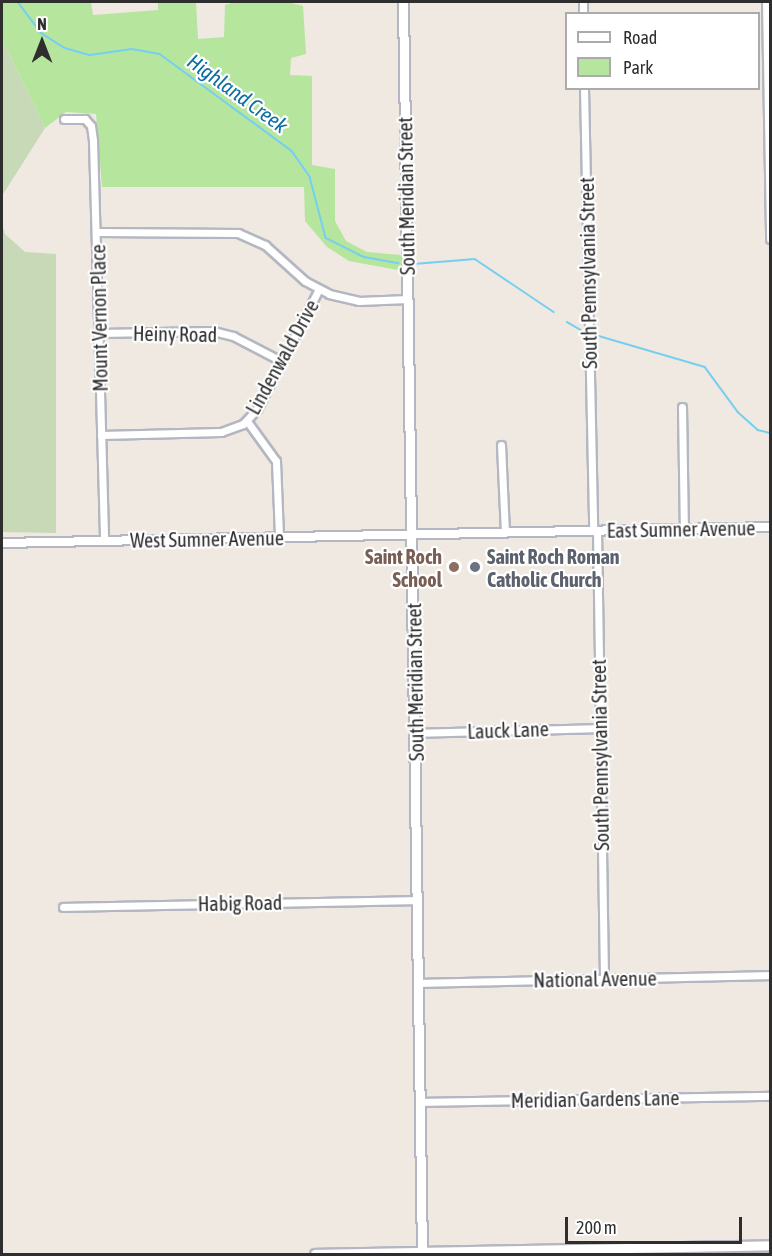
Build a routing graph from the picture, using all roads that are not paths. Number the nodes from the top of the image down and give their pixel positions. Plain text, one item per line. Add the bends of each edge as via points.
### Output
1 (403, 2) edge
2 (766, 2) edge
3 (584, 90) edge
4 (64, 119) dead end
5 (98, 232) junction
6 (771, 239) edge
7 (318, 289) junction
8 (408, 299) junction
9 (99, 333) junction
10 (281, 361) junction
11 (682, 407) dead end
12 (247, 421) junction
13 (101, 435) junction
14 (501, 445) dead end
15 (771, 527) edge
16 (684, 529) junction
17 (595, 530) junction
18 (505, 532) junction
19 (412, 536) junction
20 (279, 537) junction
21 (104, 541) junction
22 (2, 543) edge
23 (600, 728) junction
24 (415, 733) junction
25 (417, 900) junction
26 (63, 907) dead end
27 (771, 975) edge
28 (604, 979) junction
29 (418, 983) junction
30 (771, 1096) edge
31 (420, 1102) junction
32 (771, 1245) edge
33 (728, 1250) edge
34 (629, 1252) edge
35 (422, 1253) edge
36 (523, 1253) edge
37 (315, 1254) edge

1 - 8 main road, South Meridian Street
2 - 6 street
3 - 17 street, South Pennsylvania Street
4 - 5 street, Mount Vernon Place via 81,117 91,126
5 - 7 street via 238,233 270,249
5 - 9 street, Mount Vernon Place
7 - 8 street via 358,301
7 - 10 street, Lindenwald Drive
8 - 19 main road, South Meridian Street
9 - 10 street, Heiny Road via 213,331 232,336
9 - 13 street, Mount Vernon Place
10 - 12 street, Lindenwald Drive
11 - 16 street
12 - 13 street, Lindenwald Drive via 221,432
12 - 20 street via 276,461
13 - 21 street, Mount Vernon Place
14 - 18 street
15 - 16 street, East Sumner Avenue
16 - 17 street, East Sumner Avenue
17 - 18 street, East Sumner Avenue
17 - 23 street, South Pennsylvania Street
18 - 19 street, East Sumner Avenue
19 - 20 street, West Sumner Avenue
19 - 24 main road, South Meridian Street
20 - 21 street, West Sumner Avenue
21 - 22 street, West Sumner Avenue
23 - 24 street, Lauck Lane
23 - 28 street, South Pennsylvania Street
24 - 25 main road, South Meridian Street
25 - 26 street, Habig Road
25 - 29 main road, South Meridian Street
27 - 28 street, National Avenue
28 - 29 street, National Avenue
29 - 31 main road, South Meridian Street
30 - 31 street, Meridian Gardens Lane
31 - 35 main road, South Meridian Street
32 - 33 main road
33 - 34 main road
34 - 36 main road
35 - 36 main road
35 - 37 main road

